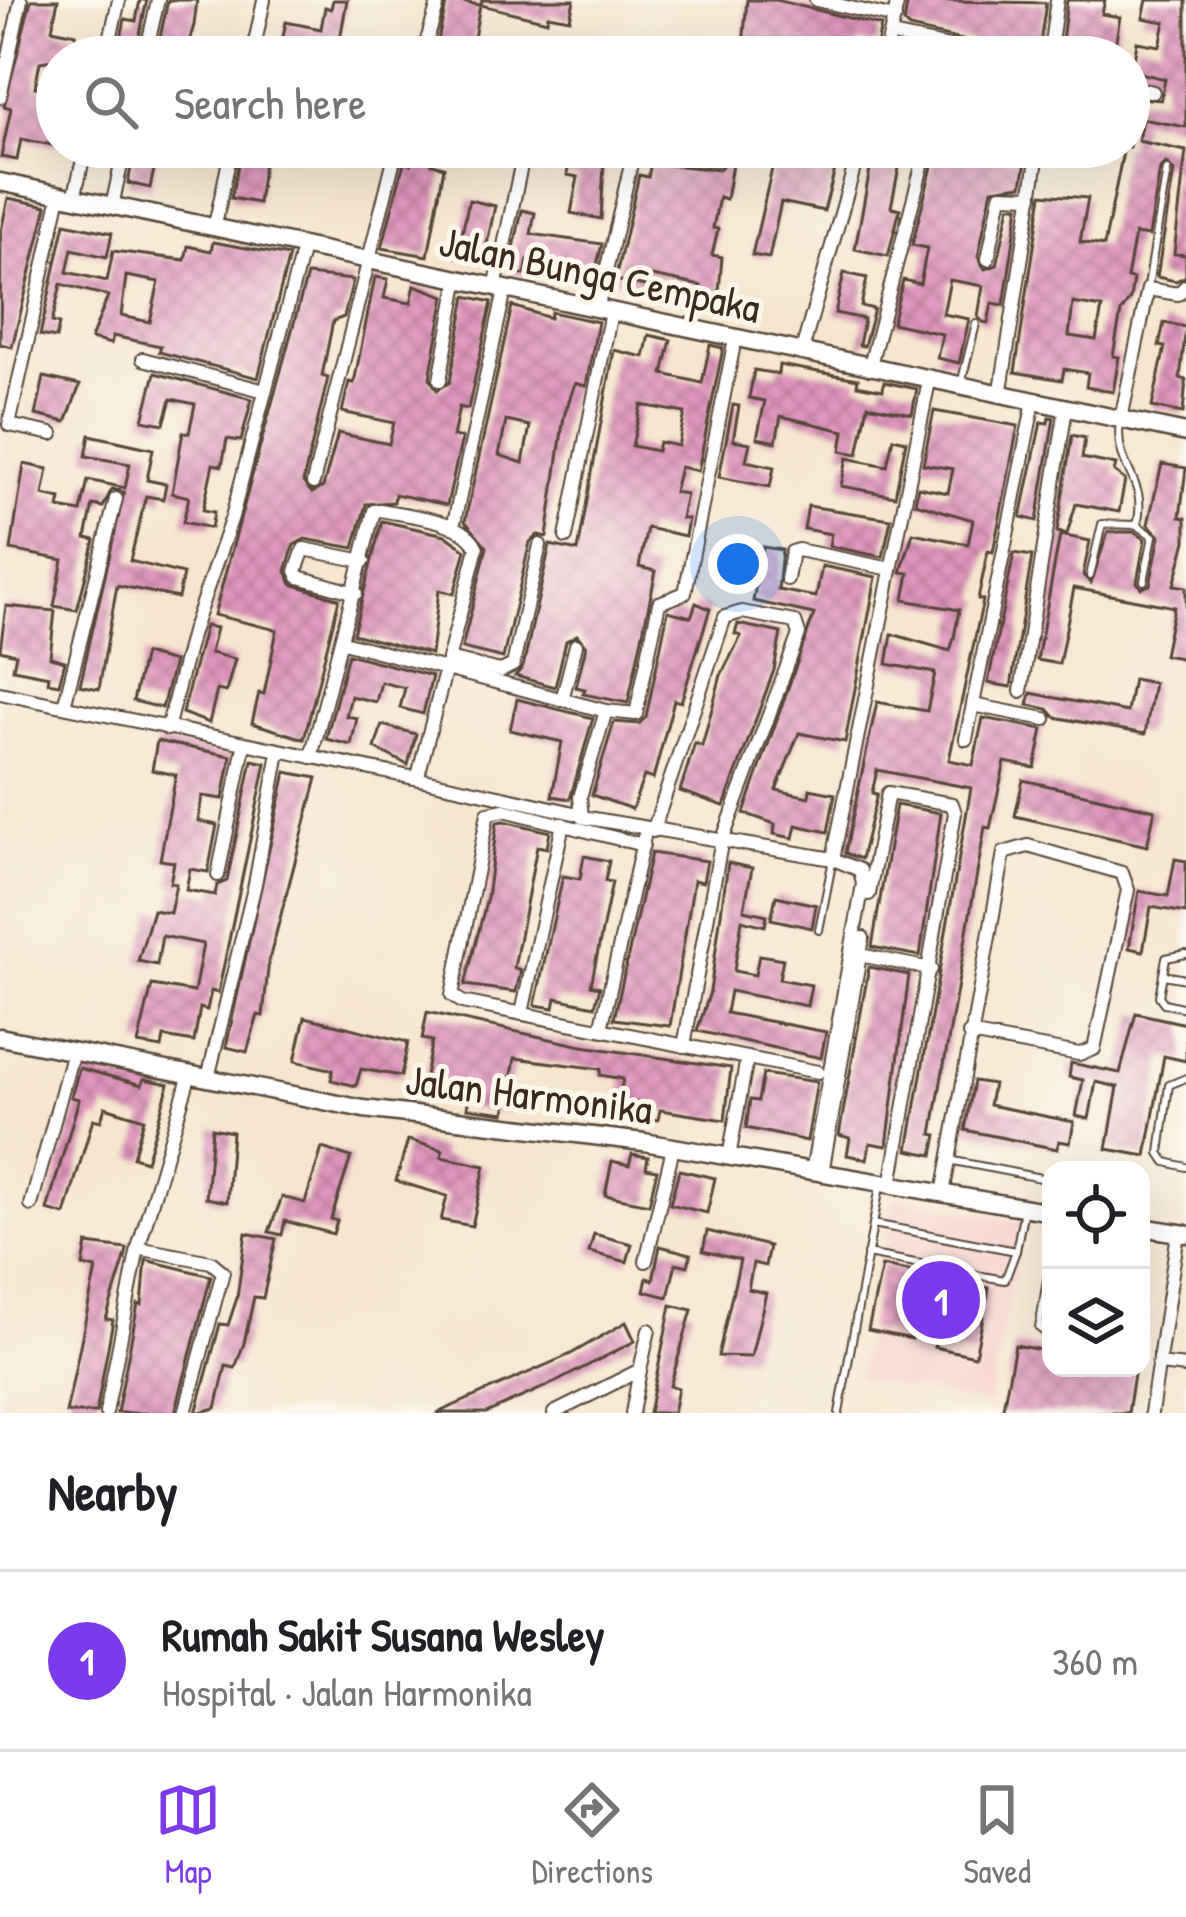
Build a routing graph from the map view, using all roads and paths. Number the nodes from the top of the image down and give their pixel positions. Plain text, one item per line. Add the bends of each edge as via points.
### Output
1 (21, 0) edge
2 (119, 0) edge
3 (158, 0) edge
4 (264, 0) edge
5 (816, 0) edge
6 (898, 0) edge
7 (1058, 0) edge
8 (437, 7) dead end
9 (896, 18) junction
10 (892, 35) joint
11 (111, 36) edge
12 (150, 36) edge
13 (256, 36) edge
14 (428, 36) edge
15 (897, 36) edge
16 (1052, 36) edge
17 (1150, 91) edge
18 (1153, 92) dead end
19 (0, 97) edge
20 (78, 168) edge
21 (120, 168) edge
22 (227, 168) edge
23 (391, 168) edge
24 (521, 168) edge
25 (630, 168) edge
26 (854, 168) edge
27 (922, 168) edge
28 (1036, 168) edge
29 (1167, 170) dead end
30 (0, 182) edge
31 (67, 196) junction
32 (1032, 196) junction
33 (112, 206) junction
34 (214, 229) junction
35 (303, 248) junction
36 (988, 260) dead end
37 (365, 261) junction
38 (458, 282) junction
39 (1186, 286) edge
40 (500, 289) junction
41 (1148, 289) junction
42 (604, 311) junction
43 (976, 324) dead end
44 (735, 339) junction
45 (801, 354) junction
46 (143, 358) dead end
47 (869, 369) junction
48 (440, 380) dead end
49 (929, 381) junction
50 (961, 387) junction
51 (266, 392) junction
52 (1000, 396) junction
53 (1034, 401) junction
54 (1066, 409) junction
55 (1120, 419) junction
56 (1186, 433) edge
57 (52, 434) dead end
58 (314, 483) dead end
59 (116, 499) dead end
60 (1137, 525) junction
61 (453, 526) junction
62 (566, 537) dead end
63 (539, 545) dead end
64 (364, 561) junction
65 (891, 569) junction
66 (1090, 576) dead end
67 (787, 579) dead end
68 (1144, 581) dead end
69 (356, 593) junction
70 (344, 642) junction
71 (576, 645) dead end
72 (446, 663) junction
73 (1021, 691) dead end
74 (0, 693) edge
75 (562, 700) junction
76 (973, 705) junction
77 (64, 706) junction
78 (606, 711) junction
79 (1045, 719) dead end
80 (167, 729) junction
81 (966, 739) dead end
82 (244, 746) junction
83 (279, 752) junction
84 (311, 757) junction
85 (418, 776) junction
86 (578, 814) junction
87 (562, 824) junction
88 (647, 835) junction
89 (721, 844) junction
90 (833, 860) junction
91 (218, 875) dead end
92 (819, 930) dead end
93 (1186, 954) edge
94 (860, 956) junction
95 (931, 969) junction
96 (1163, 974) junction
97 (1186, 979) edge
98 (1186, 1007) edge
99 (522, 1013) junction
100 (602, 1029) junction
101 (969, 1034) junction
102 (0, 1036) edge
103 (684, 1046) junction
104 (73, 1051) junction
105 (747, 1058) junction
106 (818, 1072) dead end
107 (199, 1076) junction
108 (1186, 1078) edge
109 (673, 1148) junction
110 (729, 1157) junction
111 (949, 1160) junction
112 (1186, 1167) edge
113 (816, 1172) junction
114 (1042, 1178) edge
115 (886, 1184) junction
116 (943, 1194) junction
117 (32, 1204) dead end
118 (1024, 1208) junction
119 (1042, 1211) edge
120 (873, 1224) junction
121 (1150, 1228) edge
122 (1182, 1233) edge
123 (138, 1248) junction
124 (1016, 1251) junction
125 (867, 1254) junction
126 (646, 1261) dead end
127 (926, 1265) dead end
128 (942, 1269) dead end
129 (649, 1330) dead end
130 (1159, 1364) junction
131 (1186, 1367) edge
132 (640, 1370) junction
133 (106, 1413) edge
134 (185, 1413) edge
135 (554, 1413) edge
136 (632, 1413) edge
137 (838, 1413) edge
138 (1151, 1413) edge

1 - 19 street
2 - 11 street
3 - 12 street
4 - 13 street
5 - 9 street
6 - 9 street
7 - 16 street
8 - 14 street
9 - 10 street
10 - 15 street
17 - 18 street
20 - 31 street
21 - 33 street
22 - 34 street
23 - 37 street
24 - 40 street
25 - 42 street
26 - 45 street
27 - 47 street
28 - 32 street
29 - 41 lane
30 - 31 street, Jalan Bunga Cempaka
31 - 33 street, Jalan Bunga Cempaka
31 - 57 street via 10,424
32 - 36 street via 1001,195
32 - 52 street
33 - 34 street, Jalan Bunga Cempaka
34 - 35 street, Jalan Bunga Cempaka
35 - 37 street, Jalan Bunga Cempaka
35 - 51 street
37 - 38 street, Jalan Bunga Cempaka
37 - 58 street
38 - 40 street, Jalan Bunga Cempaka
38 - 48 street
39 - 41 street via 1178,294
40 - 42 street, Jalan Bunga Cempaka
40 - 61 street
41 - 55 street
42 - 44 street, Jalan Bunga Cempaka
42 - 62 street
43 - 50 lane
44 - 45 street, Jalan Bunga Cempaka
44 - 78 street via 685,592 659,603 636,714
45 - 47 street, Jalan Bunga Cempaka
46 - 51 street
47 - 49 street, Jalan Bunga Cempaka
49 - 50 street, Jalan Bunga Cempaka
49 - 65 street
50 - 52 street, Jalan Bunga Cempaka
51 - 80 street
52 - 53 street, Jalan Bunga Cempaka
53 - 54 street, Jalan Bunga Cempaka
53 - 76 street
54 - 55 street, Jalan Bunga Cempaka
54 - 73 street
55 - 56 street, Jalan Bunga Cempaka
55 - 60 lane via 1118,456 1142,499
59 - 77 street
60 - 66 lane via 1102,524
60 - 68 lane via 1153,536
61 - 64 street via 378,509
61 - 72 street via 474,539 478,552
63 - 72 street via 512,665 502,671
64 - 69 street
64 - 69 street via 304,549 296,571
65 - 67 street via 798,550
65 - 90 street
69 - 70 street
70 - 72 street
70 - 84 street
71 - 75 street
72 - 75 street
72 - 85 street
74 - 77 street
75 - 78 street
76 - 79 street
76 - 81 street
77 - 80 street
78 - 86 street
80 - 82 street
82 - 83 street
82 - 91 street
83 - 84 street
83 - 107 street via 255,884
84 - 85 street
85 - 86 street
86 - 88 street
87 - 88 street
87 - 99 street
87 - 99 street via 498,809 482,826 451,991 462,1002
88 - 89 street
88 - 89 street via 725,617 742,612 795,622 799,634
88 - 100 street
89 - 90 street
89 - 103 street
90 - 92 lane
90 - 113 street via 860,870 863,884
93 - 96 lane via 1170,954
94 - 95 street
94 - 95 street via 884,797 895,793 955,808
94 - 113 street
95 - 115 street
96 - 97 lane
96 - 98 lane via 1160,1000
99 - 100 street
100 - 103 street
101 - 101 street via 1004,854 1028,846 1123,873 1128,890 1094,1049 1079,1054
101 - 111 street
102 - 104 street, Jalan Harmonika
103 - 105 street
104 - 107 street, Jalan Harmonika
104 - 117 street
105 - 106 street
105 - 110 street
107 - 109 street, Jalan Harmonika via 406,1116
107 - 123 street
108 - 112 lane via 1169,1085 1160,1154
109 - 110 street, Jalan Harmonika
109 - 126 street
110 - 113 street, Jalan Harmonika
111 - 114 lane
111 - 116 street
113 - 115 street, Jalan Harmonika
115 - 116 street, Jalan Harmonika
115 - 120 lane
116 - 118 street, Jalan Harmonika
118 - 119 street, Jalan Harmonika
118 - 124 lane
120 - 124 lane
120 - 125 lane
121 - 122 street
122 - 130 street
123 - 133 street
123 - 134 street via 211,1262 223,1272
124 - 128 lane via 1005,1280
125 - 127 lane
125 - 137 lane
129 - 132 street
130 - 131 street
130 - 138 street
132 - 135 street
132 - 136 street

